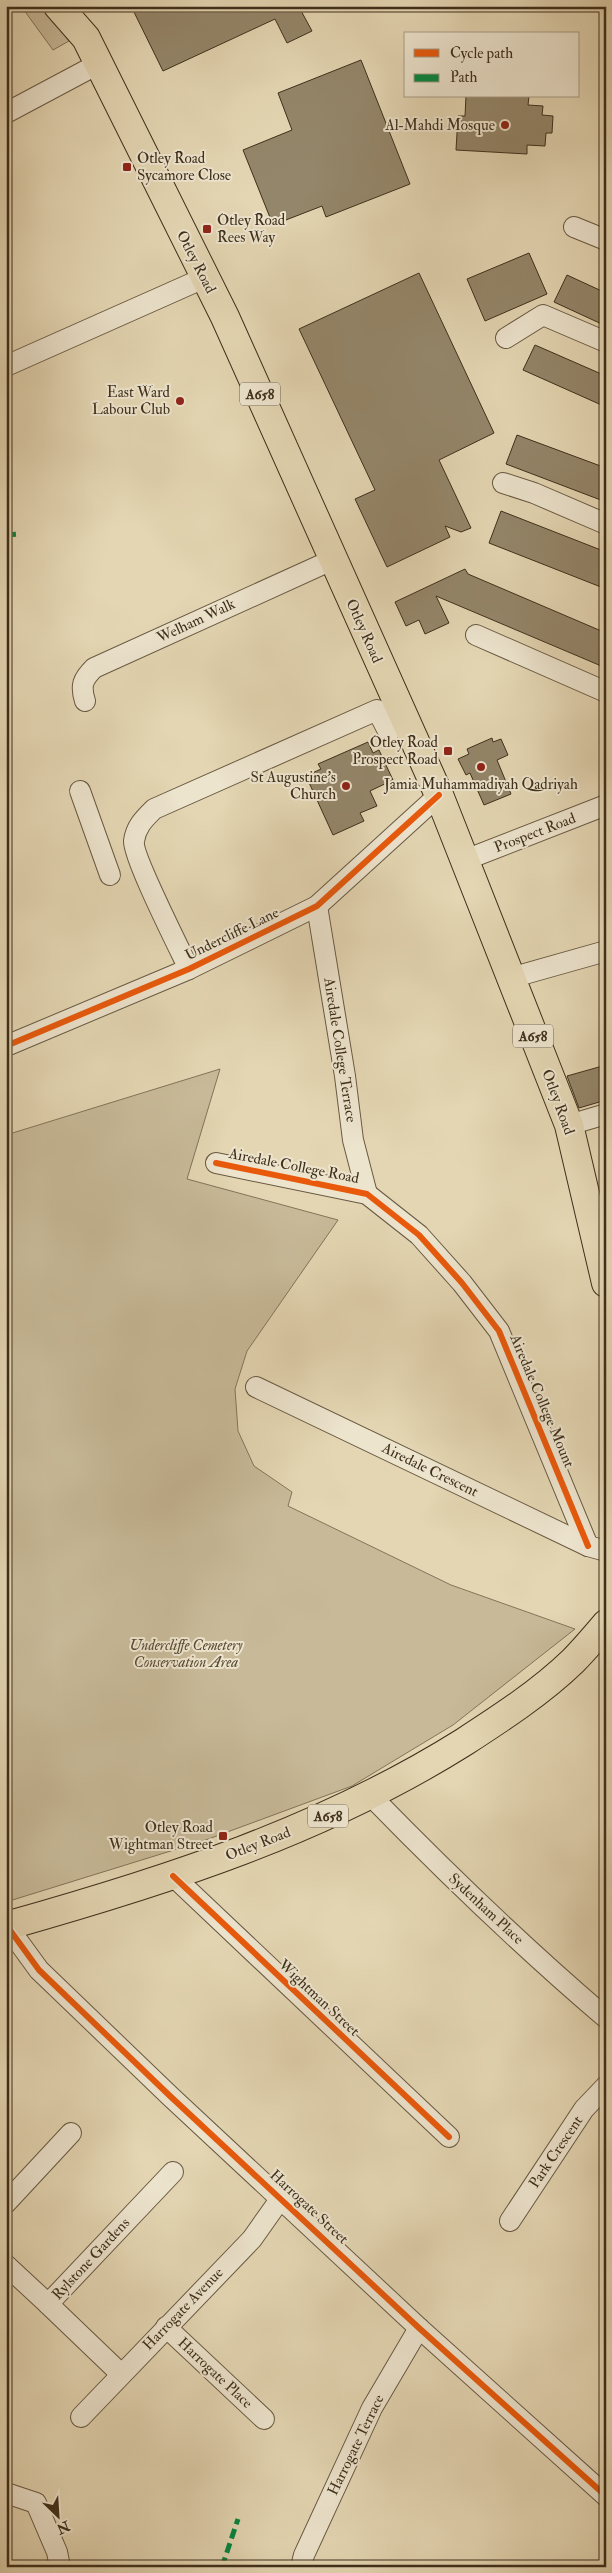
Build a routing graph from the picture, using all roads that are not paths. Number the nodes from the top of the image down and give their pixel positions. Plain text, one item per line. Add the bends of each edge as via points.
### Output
1 (58, 6) edge
2 (98, 64) junction
3 (6, 113) edge
4 (574, 227) dead end
5 (606, 240) edge
6 (204, 278) junction
7 (506, 338) dead end
8 (606, 342) edge
9 (6, 366) edge
10 (503, 484) dead end
11 (606, 524) edge
12 (332, 560) junction
13 (476, 635) dead end
14 (606, 692) edge
15 (85, 701) dead end
16 (389, 733) dead end
17 (80, 791) dead end
18 (439, 795) junction
19 (606, 805) edge
20 (133, 842) junction
21 (104, 855) junction
22 (465, 860) junction
23 (110, 875) dead end
24 (317, 906) junction
25 (606, 951) edge
26 (189, 969) junction
27 (510, 978) junction
28 (6, 1046) edge
29 (606, 1114) edge
30 (569, 1125) junction
31 (216, 1163) dead end
32 (367, 1194) junction
33 (606, 1282) edge
34 (256, 1387) dead end
35 (597, 1549) edge
36 (606, 1624) edge
37 (372, 1796) junction
38 (173, 1876) junction
39 (7, 1926) edge
40 (606, 2018) edge
41 (606, 2086) edge
42 (71, 2133) dead end
43 (449, 2137) dead end
44 (173, 2172) dead end
45 (281, 2198) junction
46 (6, 2202) edge
47 (510, 2221) dead end
48 (6, 2265) edge
49 (48, 2304) junction
50 (166, 2327) junction
51 (419, 2328) junction
52 (121, 2374) junction
53 (81, 2417) dead end
54 (264, 2419) dead end
55 (6, 2493) edge
56 (606, 2496) edge
57 (60, 2567) edge
58 (301, 2567) edge

1 - 2 main road, Otley Road / A658 via 86,38
2 - 3 street
2 - 6 main road, Otley Road / A658
4 - 5 street
6 - 9 street
6 - 12 main road, Otley Road / A658
7 - 8 street via 543,315
10 - 11 street
12 - 15 street, Welham Walk via 94,668 83,679
12 - 18 main road, Otley Road / A658
13 - 14 street
16 - 20 street via 377,710 154,809 139,824
17 - 21 street
18 - 22 main road, Otley Road / A658
18 - 24 street, Undercliffe Lane
19 - 22 street, Prospect Road
20 - 21 street
20 - 26 street
21 - 23 street
22 - 27 main road, Otley Road / A658
24 - 26 street, Undercliffe Lane
24 - 32 street, Airedale College Terrace via 353,1140
25 - 27 street
26 - 28 street, Undercliffe Lane
27 - 30 main road, Otley Road / A658
29 - 30 street
30 - 33 main road, Otley Road / A658
31 - 32 street, Airedale College Road
32 - 35 street, Airedale College Mount via 419,1235 499,1330
34 - 35 street, Airedale Crescent
36 - 37 main road, Otley Road / A658 via 572,1662 505,1716
37 - 38 main road, Otley Road / A658 via 287,1834
37 - 40 street, Sydenham Place via 434,1861
38 - 39 main road, Otley Road / A658
38 - 43 street, Wightman Street
39 - 45 street, Harrogate Street via 39,1970
41 - 47 street, Park Crescent via 584,2109
42 - 46 street
44 - 49 street, Rylstone Gardens
45 - 50 street, Harrogate Avenue via 252,2239
45 - 51 street, Harrogate Street
48 - 49 street, Rylstone Gardens
49 - 52 street
50 - 52 street, Harrogate Avenue
50 - 54 street, Harrogate Place
51 - 56 street, Harrogate Street
51 - 58 street, Harrogate Terrace via 372,2408
52 - 53 street, Harrogate Avenue
55 - 57 street via 36,2503

